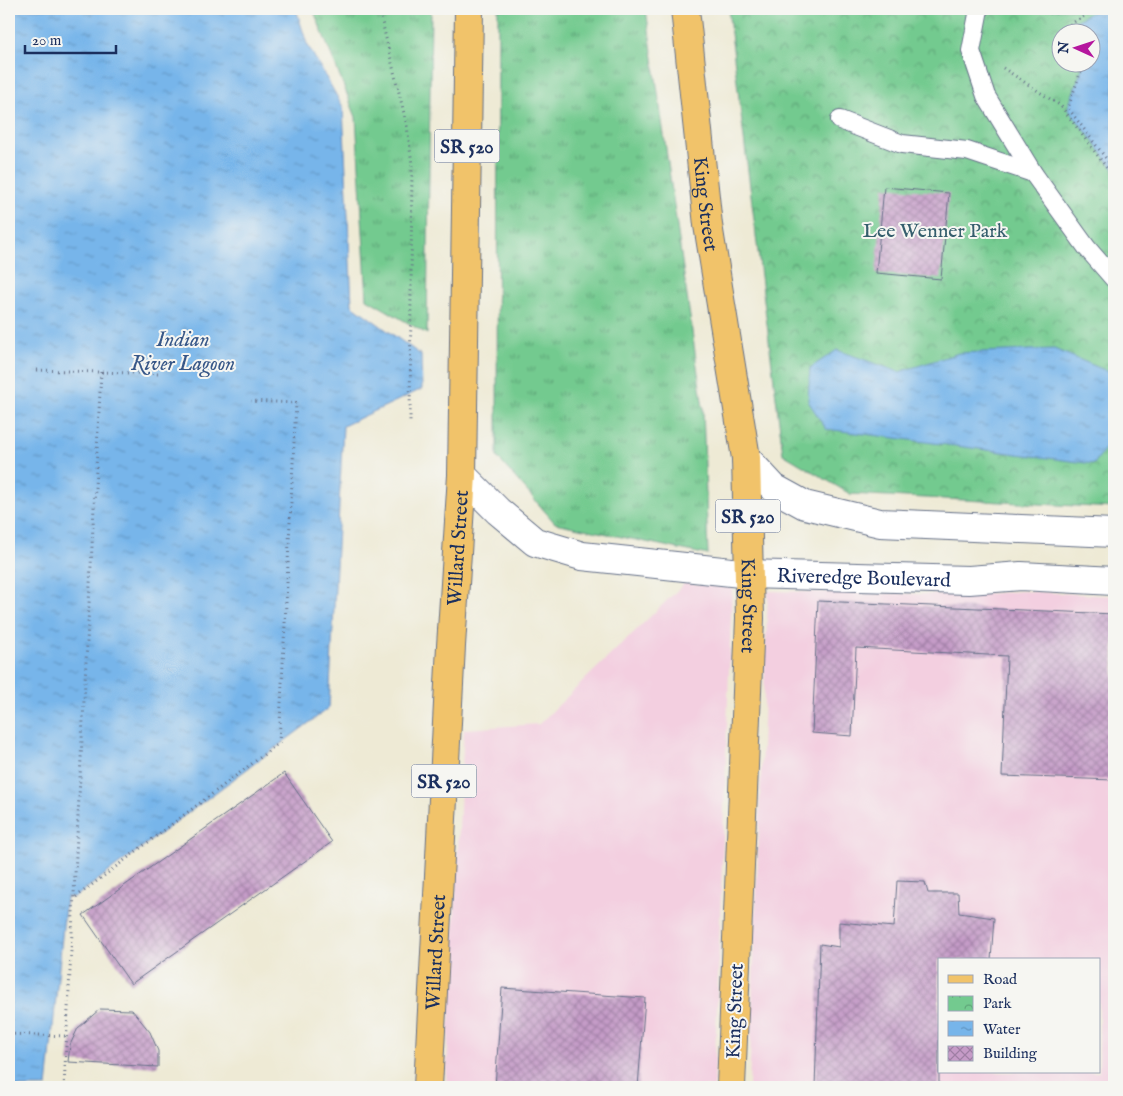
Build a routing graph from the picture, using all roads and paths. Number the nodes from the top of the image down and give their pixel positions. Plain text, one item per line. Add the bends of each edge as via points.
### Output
1 (379, 9) edge
2 (469, 9) edge
3 (685, 9) edge
4 (979, 9) edge
5 (1048, 9) edge
6 (1064, 9) edge
7 (1097, 9) edge
8 (1074, 22) edge
9 (999, 66) dead end
10 (1081, 72) edge
11 (840, 120) dead end
12 (1114, 170) edge
13 (1033, 173) junction
14 (1114, 279) edge
15 (37, 370) dead end
16 (101, 372) junction
17 (160, 374) dead end
18 (251, 401) dead end
19 (410, 423) dead end
20 (746, 458) junction
21 (462, 475) junction
22 (1114, 533) edge
23 (750, 574) junction
24 (1114, 581) edge
25 (75, 898) junction
26 (9, 1034) edge
27 (67, 1036) junction
28 (64, 1087) edge
29 (428, 1087) edge
30 (731, 1087) edge

1 - 19 path via 407,126 412,164
2 - 21 main road, Willard Street / SR 520
3 - 20 main road, King Street / SR 520 via 708,224
4 - 13 lane via 971,51 986,96
5 - 6 path via 1052,15
7 - 8 path
9 - 12 path via 1061,106 1109,171
10 - 12 path via 1068,108
11 - 13 lane via 902,144 967,151
13 - 14 lane via 1087,248
15 - 16 path
16 - 17 path
16 - 25 path
18 - 25 path via 296,403 279,743
20 - 22 street via 774,488 806,505 880,523
20 - 23 main road, King Street / SR 520
21 - 23 street, Riveredge Boulevard via 535,542 582,556
21 - 29 main road, Willard Street / SR 520
23 - 24 street, Riveredge Boulevard via 969,580 1021,576
23 - 30 main road, King Street / SR 520
25 - 27 path
26 - 27 path
27 - 28 path

